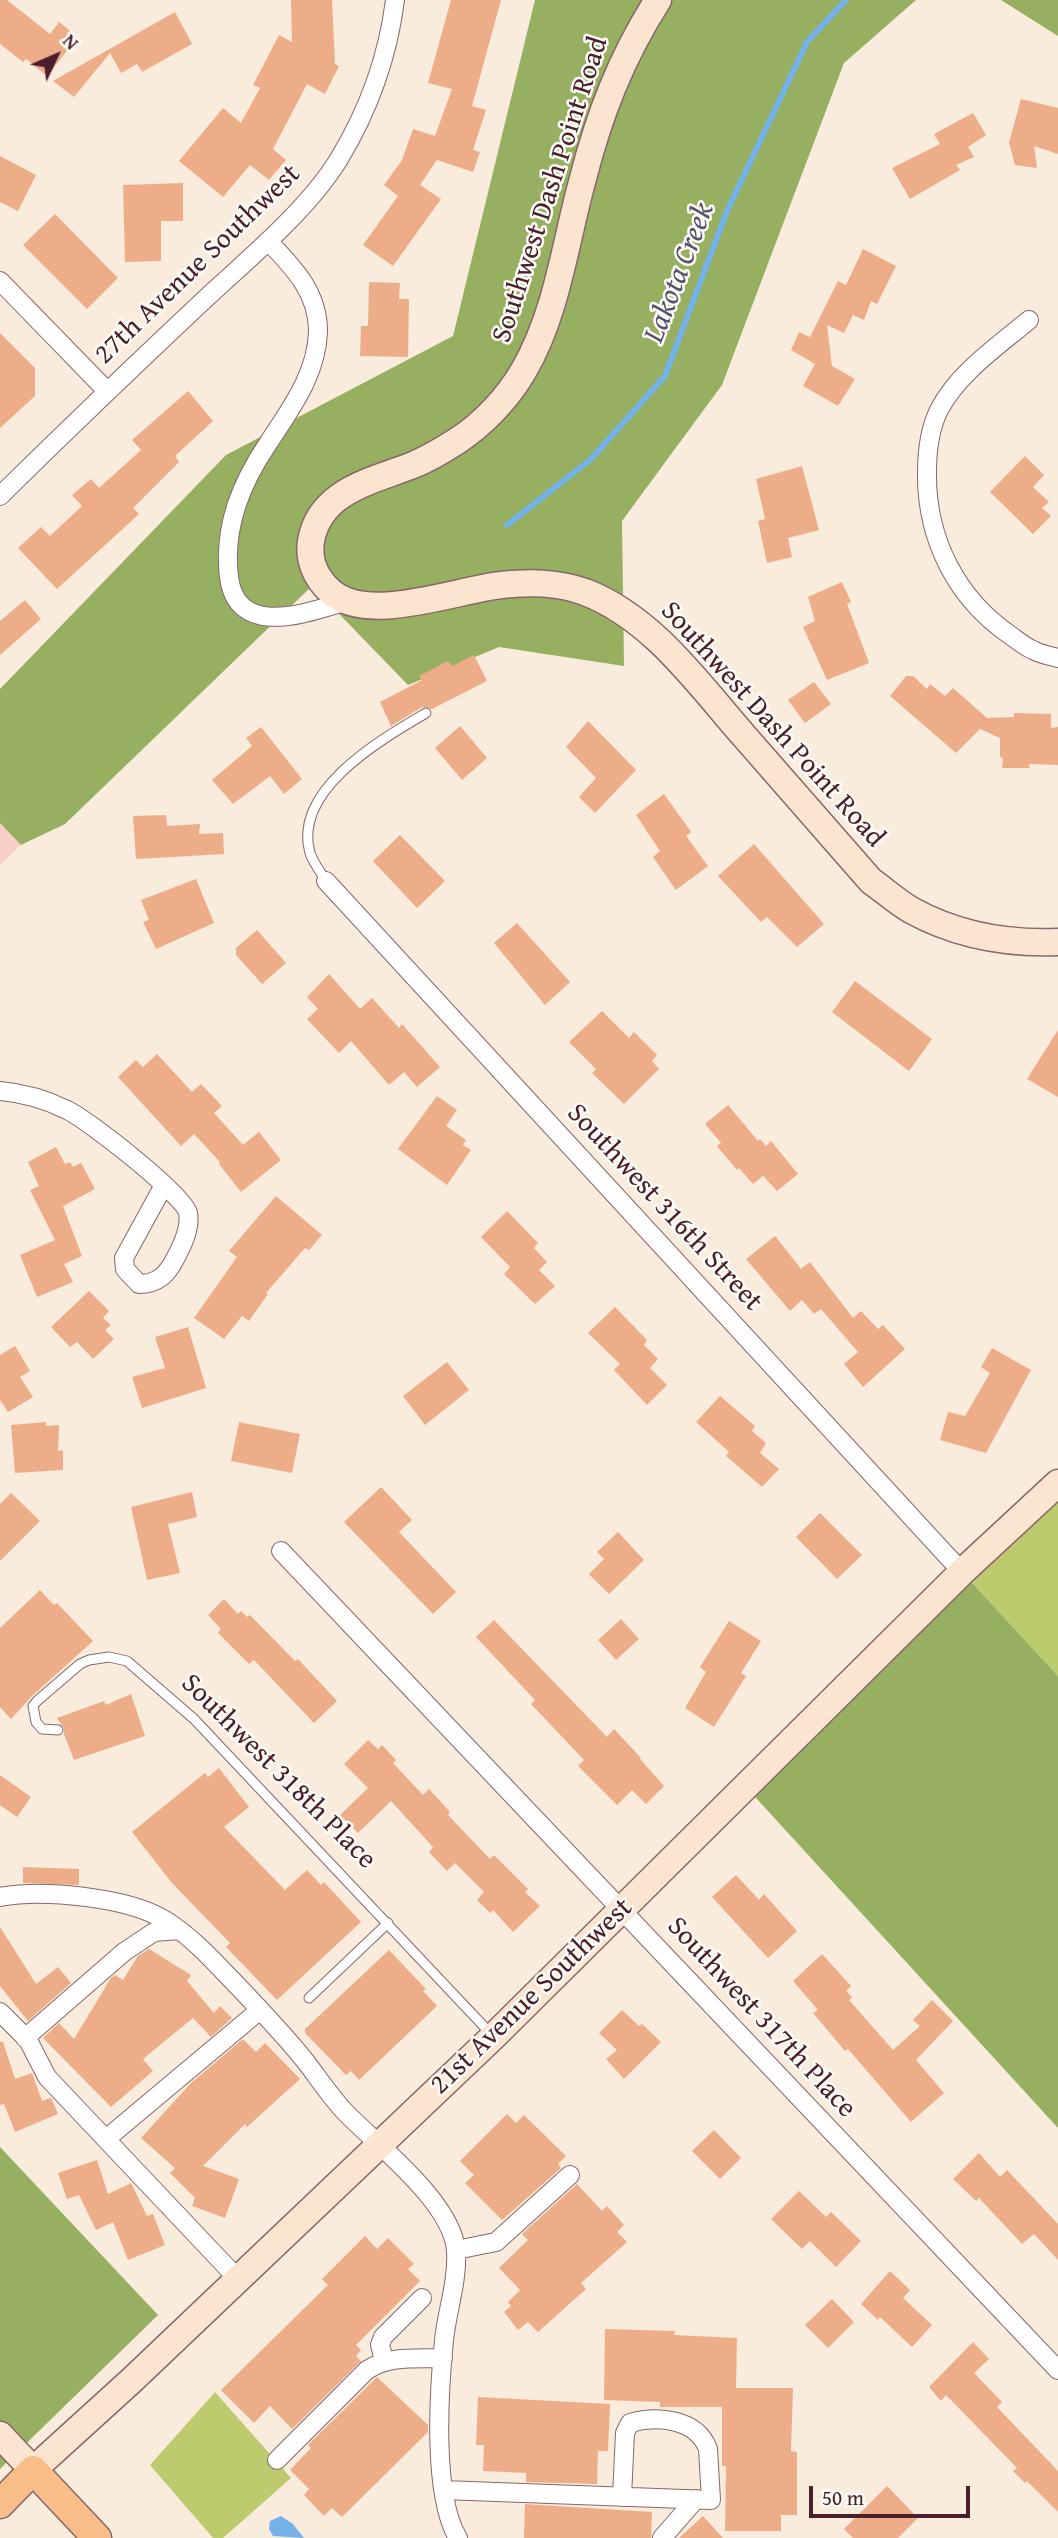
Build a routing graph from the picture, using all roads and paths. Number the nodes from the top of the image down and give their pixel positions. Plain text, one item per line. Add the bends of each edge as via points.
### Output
1 (395, 0) edge
2 (658, 0) edge
3 (268, 240) junction
4 (0, 281) edge
5 (1029, 320) dead end
6 (107, 391) junction
7 (0, 496) edge
8 (344, 602) junction
9 (1058, 658) edge
10 (426, 713) dead end
11 (326, 881) joint
12 (1058, 942) edge
13 (0, 1091) edge
14 (164, 1185) junction
15 (1058, 1483) edge
16 (281, 1551) dead end
17 (962, 1572) junction
18 (58, 1730) dead end
19 (0, 1897) edge
20 (622, 1910) junction
21 (388, 1923) junction
22 (178, 1930) junction
23 (309, 1998) dead end
24 (260, 2010) junction
25 (0, 2012) edge
26 (494, 2036) junction
27 (25, 2038) junction
28 (106, 2139) junction
29 (379, 2143) junction
30 (570, 2175) dead end
31 (456, 2250) junction
32 (237, 2279) junction
33 (422, 2298) dead end
34 (443, 2358) junction
35 (384, 2360) junction
36 (1058, 2370) edge
37 (0, 2435) edge
38 (277, 2460) dead end
39 (33, 2470) junction
40 (443, 2490) junction
41 (622, 2497) junction
42 (696, 2499) junction
43 (0, 2504) edge
44 (97, 2538) edge
45 (458, 2538) edge
46 (662, 2538) edge

1 - 3 street, 27th Avenue Southwest via 377,79 338,160 314,193
2 - 8 main road, Southwest Dash Point Road via 616,76 582,179 555,294 524,370 495,409 456,442 416,464 357,485 332,503 317,524 310,545 313,566 325,586
3 - 6 street, 27th Avenue Southwest
3 - 8 street via 305,282 317,314 317,340 297,399 250,473 236,506 227,543 230,584 241,604 271,618
4 - 6 street
5 - 9 street via 965,375 939,410 927,447 927,492 944,560 963,592 997,626 1032,650
6 - 7 street, 27th Avenue Southwest
8 - 12 main road, Southwest Dash Point Road via 389,605 524,583 551,583 606,601 669,650 871,881 909,909 971,934 1008,942
10 - 11 lane via 369,747 330,785 316,806 308,827 310,854
11 - 17 street, Southwest 316th Street
13 - 14 street via 39,1098 69,1111
14 - 14 street via 124,1258 125,1269 139,1284 161,1279 174,1261 188,1225 188,1211
15 - 17 main road, 21st Avenue Southwest
16 - 20 street, Southwest 317th Place
17 - 20 main road, 21st Avenue Southwest
18 - 21 lane, Southwest 318th Place via 42,1729 36,1722 33,1706 37,1701 89,1660 109,1657 127,1661 194,1719
19 - 22 street via 74,1896 124,1902
20 - 26 main road, 21st Avenue Southwest
20 - 36 street, Southwest 317th Place
21 - 23 lane
21 - 26 lane, Southwest 318th Place
22 - 24 street
22 - 27 street via 154,1932 124,1952
24 - 28 street
24 - 29 street via 346,2113
25 - 27 street
26 - 29 main road, 21st Avenue Southwest
27 - 28 street via 47,2077
28 - 32 street
29 - 31 street via 435,2205
29 - 32 main road, 21st Avenue Southwest
30 - 31 street via 496,2242
31 - 34 street
32 - 39 main road, 21st Avenue Southwest
33 - 35 street via 383,2337
34 - 35 street
34 - 40 street
35 - 38 street via 367,2370
37 - 39 main road
39 - 43 main road, 21st Avenue Southwest
39 - 44 main road
40 - 41 street
40 - 45 street
41 - 42 street
41 - 42 street via 628,2425 674,2421 696,2430 708,2449 711,2500
42 - 46 street

